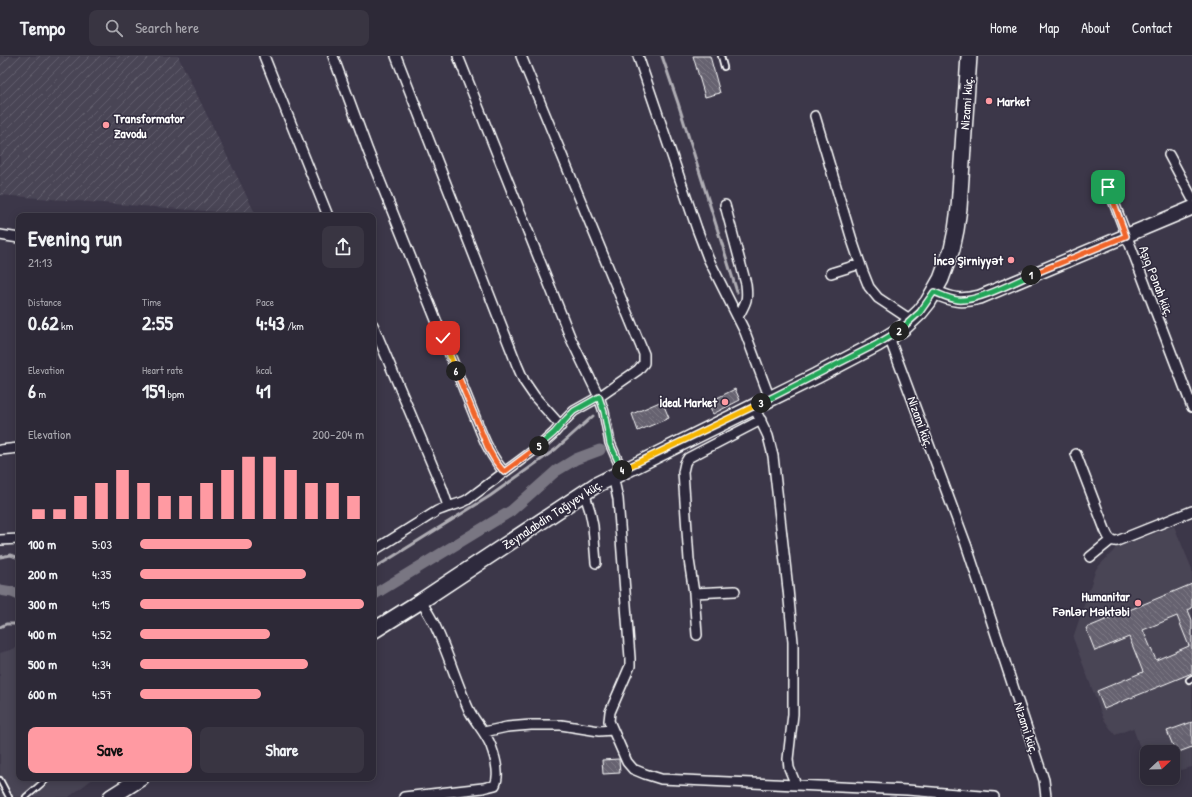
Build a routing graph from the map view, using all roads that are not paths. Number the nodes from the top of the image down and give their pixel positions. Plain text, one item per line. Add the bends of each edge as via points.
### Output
1 (264, 56) edge
2 (334, 56) edge
3 (396, 56) edge
4 (458, 56) edge
5 (521, 56) edge
6 (638, 56) edge
7 (721, 56) edge
8 (969, 56) edge
9 (724, 67) dead end
10 (815, 116) dead end
11 (1169, 155) dead end
12 (1108, 187) dead end
13 (1192, 198) edge
14 (725, 205) dead end
15 (1192, 208) edge
16 (327, 213) edge
17 (0, 235) edge
18 (1126, 236) junction
19 (16, 238) edge
20 (860, 264) junction
21 (832, 273) dead end
22 (934, 292) junction
23 (738, 317) junction
24 (912, 320) junction
25 (376, 332) edge
26 (890, 337) junction
27 (599, 397) junction
28 (770, 398) junction
29 (1192, 407) edge
30 (757, 414) junction
31 (561, 426) junction
32 (16, 448) edge
33 (0, 450) edge
34 (1076, 454) dead end
35 (504, 472) junction
36 (617, 473) junction
37 (584, 492) junction
38 (448, 506) junction
39 (1192, 511) edge
40 (16, 539) edge
41 (0, 540) edge
42 (1111, 540) junction
43 (376, 549) edge
44 (1090, 557) dead end
45 (596, 563) dead end
46 (735, 591) dead end
47 (694, 593) junction
48 (421, 601) junction
49 (376, 629) edge
50 (697, 635) dead end
51 (613, 730) junction
52 (484, 732) junction
53 (0, 780) edge
54 (45, 781) edge
55 (136, 781) edge
56 (796, 785) junction
57 (10, 797) edge
58 (26, 797) edge
59 (111, 797) edge
60 (404, 797) edge
61 (994, 797) edge
62 (1046, 797) edge

1 - 16 street
2 - 35 street via 365,145 481,432 489,450
3 - 31 street via 524,381 534,397
4 - 27 street via 571,339
5 - 27 street via 644,354 644,363 638,370
6 - 23 street via 708,258
7 - 9 lane
8 - 22 main road, Nizami küç. via 956,230 946,266
10 - 20 street
11 - 13 street
12 - 18 street, Aşıq Pənah küç.
14 - 23 street via 746,284 747,302
15 - 18 street
17 - 19 street
18 - 22 street via 980,297 959,300
18 - 29 street, Aşıq Pənah küç.
20 - 21 street
20 - 24 street via 869,287 878,298
22 - 24 main road, Nizami küç.
23 - 28 street
24 - 26 main road, Nizami küç.
25 - 38 street
26 - 28 main road, Zeynalabdin Tağıyev küç.
26 - 62 street, Nizami küç. via 966,544 1042,774
27 - 31 street via 574,411
27 - 36 street
28 - 30 main road, Zeynalabdin Tağıyev küç.
30 - 36 main road, Zeynalabdin Tağıyev küç.
30 - 47 street via 688,458 685,463 683,472 689,560
30 - 56 street via 768,436 773,456 788,589 793,642 793,714 788,759
31 - 35 street via 541,445
32 - 33 street
34 - 42 street
35 - 38 street via 467,500
36 - 37 main road, Zeynalabdin Tağıyev küç.
36 - 51 street via 630,666 610,712 609,721
37 - 45 street via 593,526
37 - 48 main road, Zeynalabdin Tağıyev küç.
38 - 43 street
39 - 42 street via 1117,541
40 - 41 street
42 - 44 street
46 - 47 street
47 - 50 street
48 - 49 main road, Zeynalabdin Tağıyev küç.
48 - 52 street via 437,629 470,712
51 - 52 street via 531,725
51 - 56 street via 627,762 634,769 661,779
52 - 60 street via 491,746 497,771 495,785
53 - 57 lane
54 - 58 lane
55 - 59 main road
56 - 61 street

